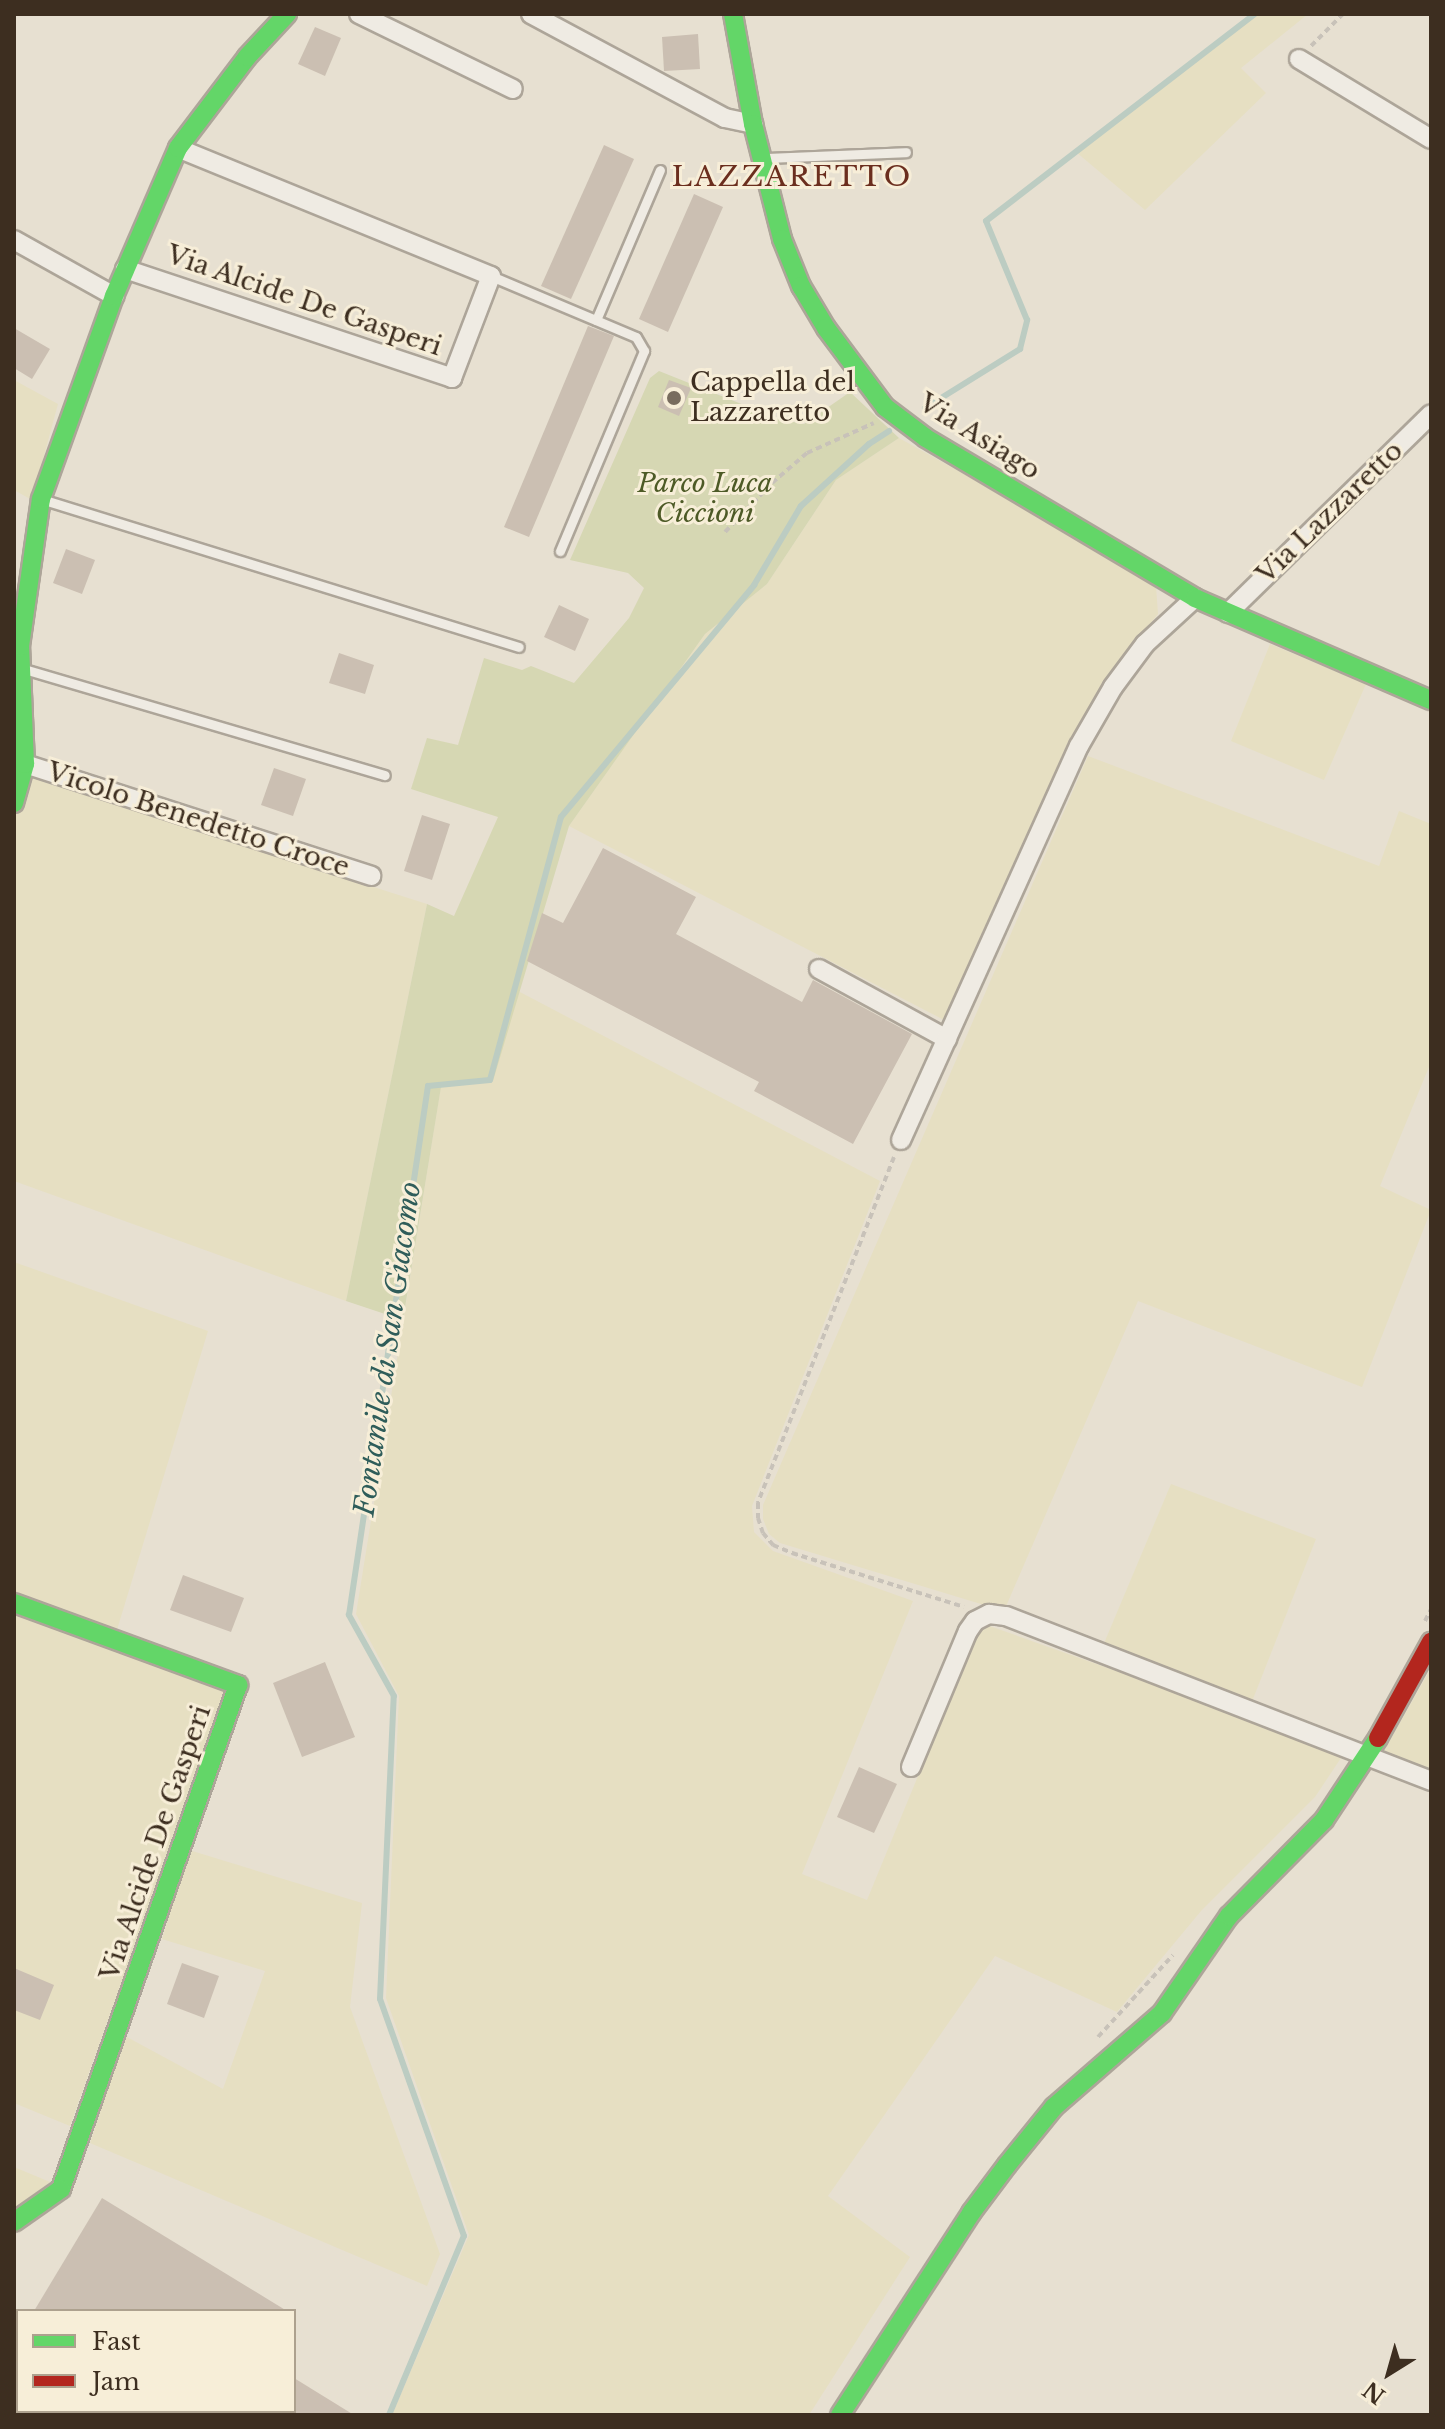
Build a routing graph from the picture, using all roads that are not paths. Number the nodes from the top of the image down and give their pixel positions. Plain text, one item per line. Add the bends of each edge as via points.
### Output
1 (287, 14) edge
2 (359, 14) edge
3 (531, 14) edge
4 (733, 14) edge
5 (1299, 59) road end
6 (513, 89) dead end
7 (753, 124) junction
8 (1431, 139) edge
9 (178, 148) junction
10 (906, 152) dead end
11 (761, 159) junction
12 (660, 170) dead end
13 (14, 240) edge
14 (125, 269) junction
15 (491, 276) junction
16 (114, 296) junction
17 (596, 320) junction
18 (1431, 414) edge
19 (41, 499) junction
20 (560, 551) dead end
21 (1195, 598) junction
22 (1228, 613) junction
23 (519, 647) dead end
24 (21, 668) junction
25 (1431, 700) edge
26 (25, 764) junction
27 (385, 775) dead end
28 (14, 803) edge
29 (371, 876) dead end
30 (819, 969) dead end
31 (947, 1039) junction
32 (901, 1140) road end
33 (14, 1603) edge
34 (1431, 1642) edge
35 (1369, 1755) junction
36 (911, 1767) dead end
37 (1431, 1781) edge
38 (14, 2222) edge
39 (840, 2415) edge

1 - 9 street, Via Alcide De Gasperi
2 - 6 street
3 - 7 street via 725,118
4 - 7 street, Via Asiago
5 - 8 street
7 - 11 street, Via Asiago
9 - 14 street, Via Alcide De Gasperi
9 - 15 street
10 - 11 lane
11 - 21 street, Via Asiago via 782,239 801,286 851,365 895,415
12 - 17 lane
13 - 16 street
14 - 15 street, Via Alcide De Gasperi via 452,378
14 - 16 street, Via Alcide De Gasperi
15 - 17 lane
16 - 19 street, Via Alcide De Gasperi
17 - 20 lane via 636,337 644,351
18 - 22 street, Via Lazzaretto
19 - 23 lane
19 - 24 street, Via Alcide De Gasperi
21 - 22 street, Via Asiago
21 - 31 street via 1145,644 1079,746
22 - 25 street, Via Asiago
24 - 26 street, Via Alcide De Gasperi
24 - 27 lane
26 - 28 street, Via Alcide De Gasperi
26 - 29 street, Vicolo Benedetto Croce
30 - 31 street
31 - 32 street
33 - 38 street, Via Alcide De Gasperi via 238,1685 61,2189
34 - 35 street
35 - 36 street via 1021,1621 989,1614 968,1631
35 - 37 street
35 - 39 street via 1324,1820 1229,1916 1162,2013 1054,2107 1007,2165

